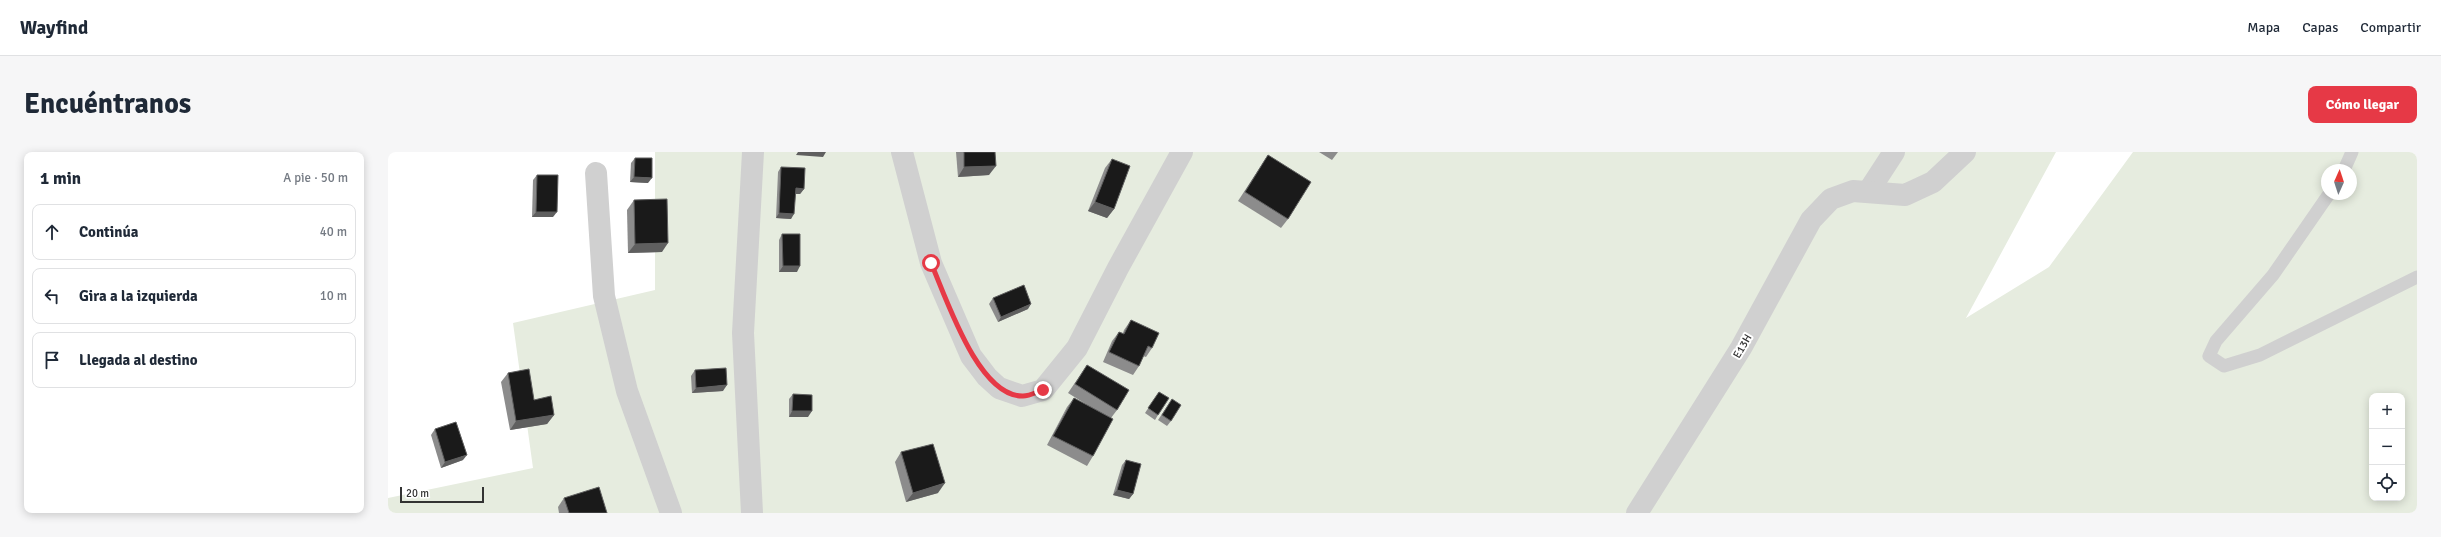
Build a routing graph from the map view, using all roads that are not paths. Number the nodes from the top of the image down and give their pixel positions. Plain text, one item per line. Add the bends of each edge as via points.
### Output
1 (753, 152) edge
2 (902, 152) edge
3 (1182, 152) edge
4 (1894, 152) edge
5 (1966, 152) edge
6 (2352, 152) edge
7 (2347, 164) edge
8 (596, 173) dead end
9 (1868, 192) junction
10 (2325, 200) edge
11 (2417, 276) edge
12 (671, 513) edge
13 (752, 513) edge
14 (1636, 513) edge

1 - 13 street via 743,333
2 - 3 street via 931,263 971,356 999,388 1022,396 1043,390 1077,348
4 - 9 street
5 - 9 street via 1933,182 1905,195
6 - 7 lane
8 - 12 street via 604,296 627,391
9 - 14 street, E13H via 1831,199 1811,220 1741,348
10 - 11 lane via 2273,275 2216,341 2209,356 2224,366 2260,355

